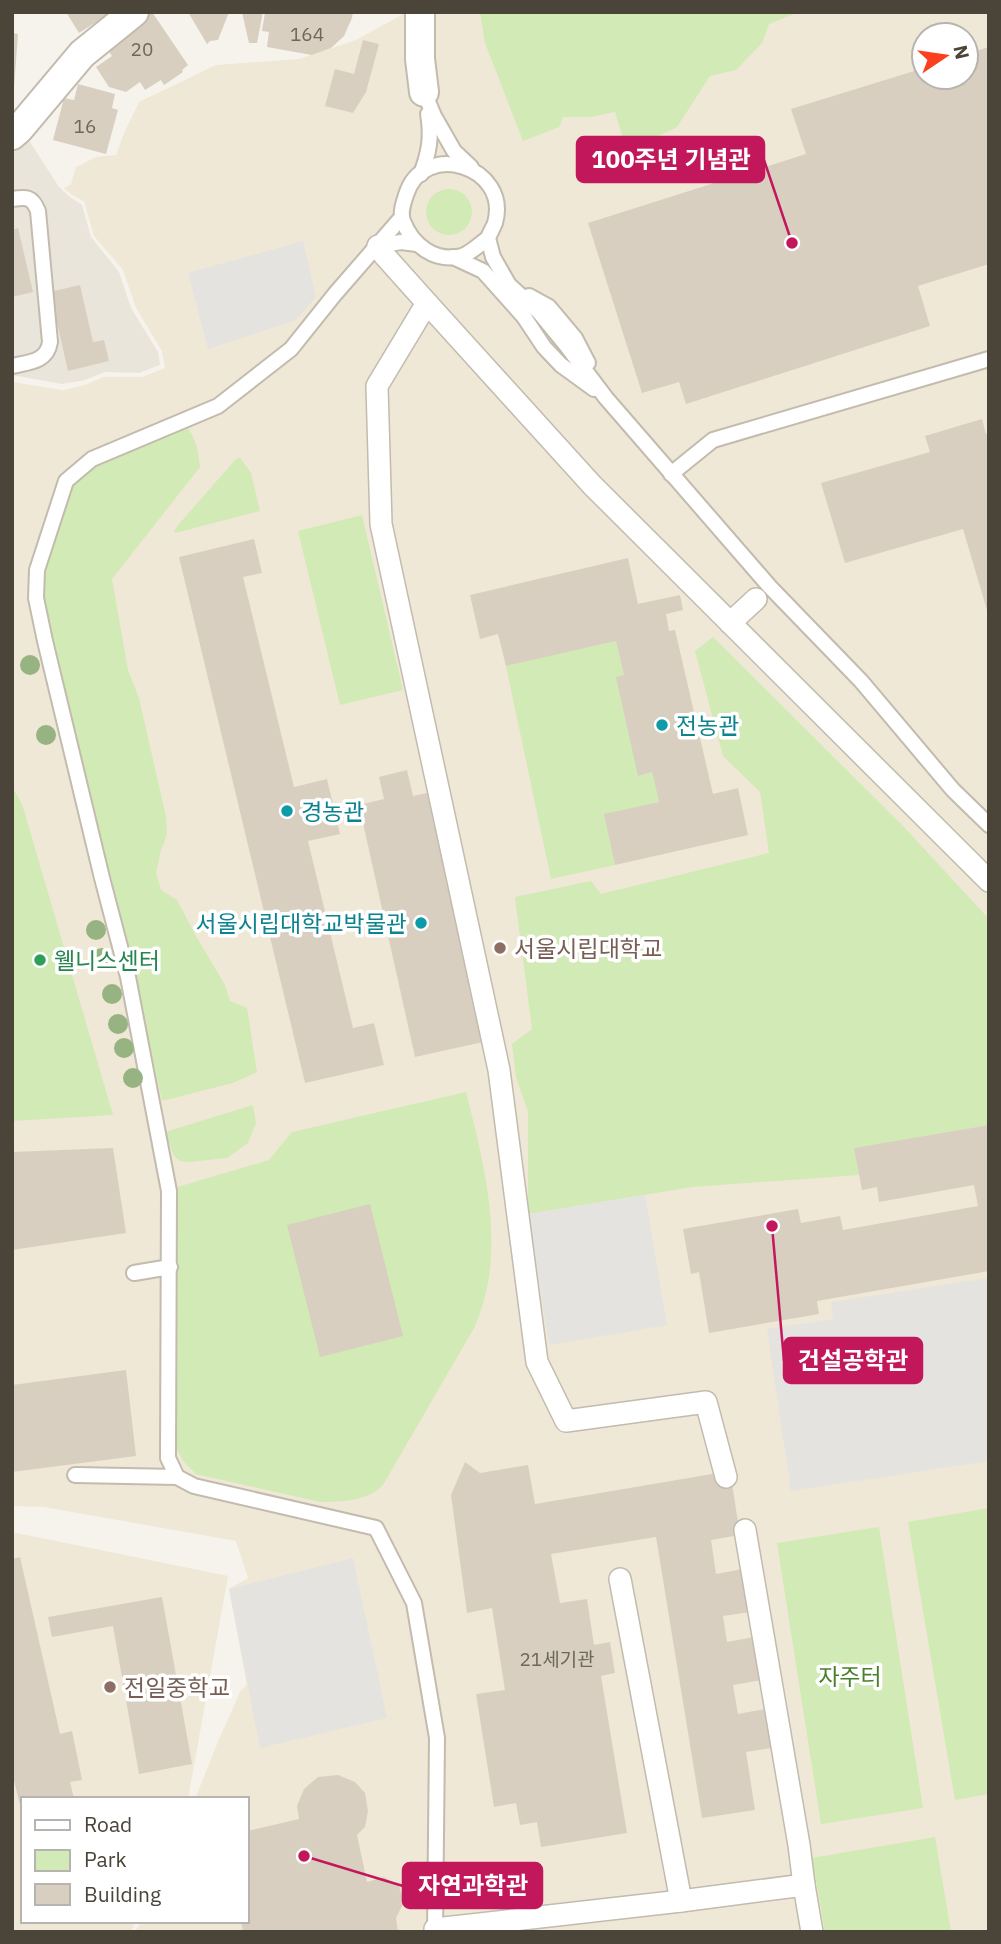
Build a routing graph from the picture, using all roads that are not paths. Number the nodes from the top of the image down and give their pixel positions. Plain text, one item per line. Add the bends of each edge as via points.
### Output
1 (134, 12) edge
2 (420, 12) edge
3 (424, 92) junction
4 (12, 135) edge
5 (421, 174) junction
6 (478, 174) junction
7 (12, 199) edge
8 (401, 218) junction
9 (488, 238) junction
10 (417, 244) junction
11 (378, 246) junction
12 (453, 257) junction
13 (427, 303) junction
14 (989, 359) edge
15 (12, 366) edge
16 (606, 398) junction
17 (671, 474) junction
18 (756, 599) dead end
19 (730, 623) junction
20 (989, 825) edge
21 (989, 881) edge
22 (170, 1267) junction
23 (134, 1273) dead end
24 (75, 1475) dead end
25 (177, 1477) junction
26 (726, 1477) dead end
27 (744, 1530) dead end
28 (620, 1579) dead end
29 (804, 1885) junction
30 (681, 1901) junction
31 (435, 1930) edge
32 (813, 1932) edge

1 - 4 street via 82,54
2 - 3 street
3 - 5 lane via 431,131
3 - 6 lane via 453,151
5 - 6 lane via 441,164 457,164
5 - 8 lane via 407,191
6 - 9 lane via 493,192 496,208
7 - 15 lane via 26,198 38,211 50,342 44,358
8 - 10 lane
8 - 11 lane
9 - 12 lane via 463,256
9 - 16 lane via 509,285 539,312
10 - 11 lane
10 - 12 lane via 433,254
11 - 13 street
11 - 22 lane via 291,349 218,406 92,459 66,481 37,570 36,598 45,641 128,977 167,1178
12 - 16 lane via 483,271 561,365
13 - 19 street via 592,485
13 - 26 street via 377,386 382,524 499,1070 537,1362 566,1420 706,1402
14 - 17 lane via 713,440
16 - 17 lane
17 - 20 lane
18 - 19 street
19 - 21 street
22 - 23 lane
22 - 25 lane via 168,1458
24 - 25 lane
25 - 31 lane via 194,1486 376,1528 414,1602 437,1738
27 - 29 street
28 - 30 street
29 - 30 street
29 - 32 street
30 - 31 street

